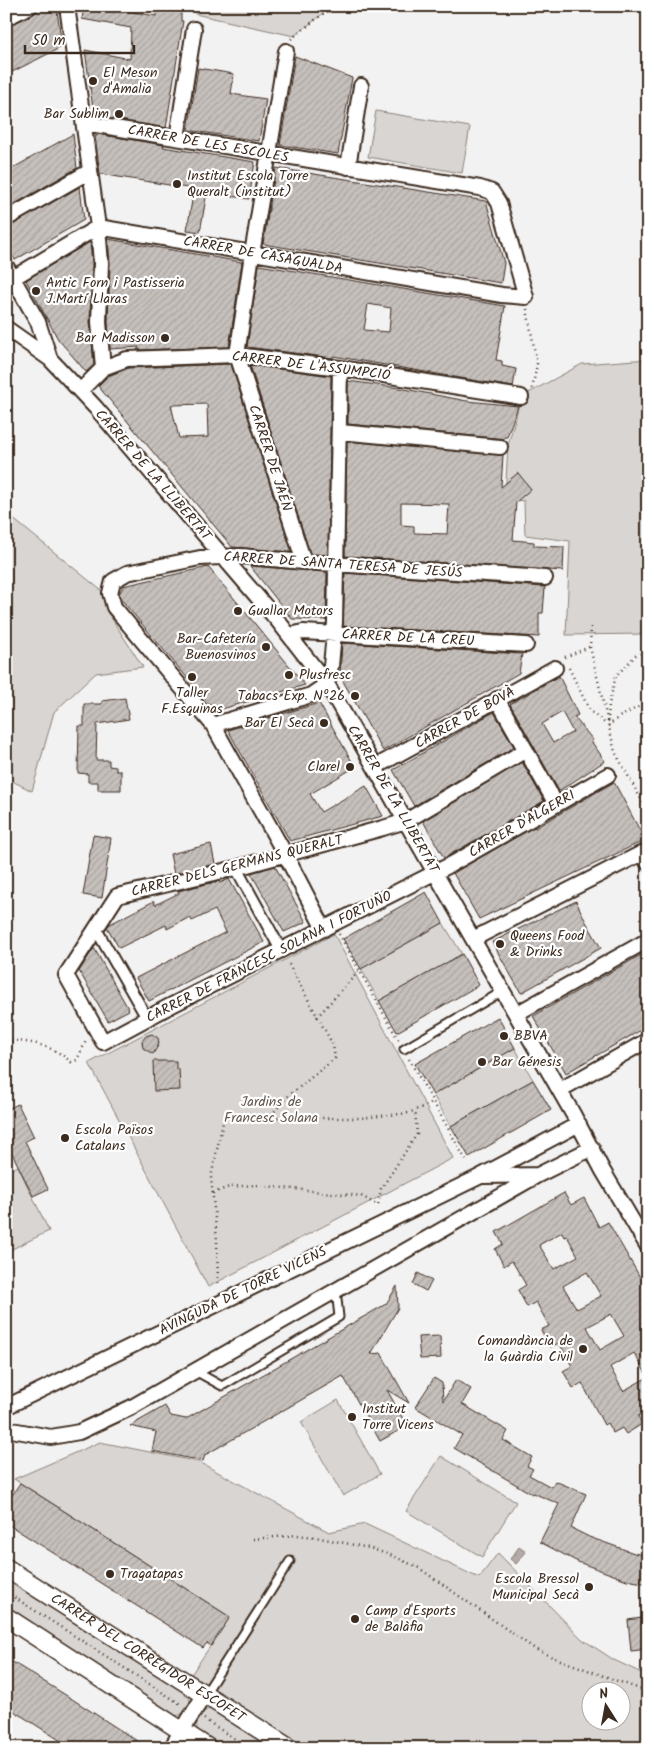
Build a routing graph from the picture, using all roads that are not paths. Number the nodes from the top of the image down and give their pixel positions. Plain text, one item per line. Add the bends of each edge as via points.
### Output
1 (30, 6) edge
2 (67, 6) edge
3 (6, 18) edge
4 (194, 29) dead end
5 (286, 51) road end
6 (361, 86) dead end
7 (84, 123) junction
8 (177, 138) junction
9 (270, 154) junction
10 (348, 167) junction
11 (90, 171) junction
12 (6, 219) edge
13 (98, 228) junction
14 (252, 254) junction
15 (10, 272) edge
16 (526, 298) joint
17 (6, 328) edge
18 (237, 355) junction
19 (50, 359) junction
20 (103, 368) junction
21 (340, 368) junction
22 (80, 391) junction
23 (521, 397) road end
24 (340, 432) junction
25 (500, 447) dead end
26 (223, 556) junction
27 (304, 562) junction
28 (337, 564) junction
29 (545, 578) dead end
30 (334, 634) junction
31 (290, 635) junction
32 (526, 645) dead end
33 (555, 668) dead end
34 (327, 684) junction
35 (497, 699) junction
36 (213, 725) junction
37 (526, 750) junction
38 (375, 768) junction
39 (608, 775) dead end
40 (556, 804) junction
41 (406, 821) junction
42 (285, 854) junction
43 (645, 858) edge
44 (236, 868) junction
45 (435, 872) junction
46 (96, 929) junction
47 (324, 929) junction
48 (473, 939) junction
49 (648, 940) edge
50 (281, 950) junction
51 (503, 991) junction
52 (516, 1014) junction
53 (147, 1018) junction
54 (648, 1040) edge
55 (103, 1042) joint
56 (404, 1050) road end
57 (560, 1090) junction
58 (579, 1124) junction
59 (592, 1148) junction
60 (538, 1175) junction
61 (481, 1176) junction
62 (648, 1248) edge
63 (336, 1290) junction
64 (195, 1371) junction
65 (6, 1407) edge
66 (6, 1429) edge
67 (290, 1560) dead end
68 (6, 1568) edge
69 (6, 1617) edge
70 (204, 1694) junction
71 (182, 1731) junction
72 (171, 1748) edge
73 (208, 1748) edge
74 (289, 1748) edge

1 - 3 street
2 - 7 street
4 - 8 street
5 - 9 street
6 - 10 street
7 - 8 street, CARRER DE LES ESCOLES
7 - 11 street
8 - 9 street, CARRER DE LES ESCOLES
9 - 10 street, CARRER DE LES ESCOLES
9 - 14 street
10 - 16 street, CARRER DE LES ESCOLES via 492,192 499,203
11 - 12 street
11 - 13 street
13 - 14 street, CARRER DE CASAGUALDA
13 - 15 street
13 - 20 street
14 - 16 street, CARRER DE CASAGUALDA
14 - 18 street
15 - 19 street via 38,322
17 - 19 street
18 - 20 street, CARRER DE L'ASSUMPCIÓ via 127,360
18 - 21 street, CARRER DE L'ASSUMPCIÓ
18 - 27 street, CARRER DE JAÉN
19 - 22 street, CARRER DE LA LLIBERTAT
20 - 22 street, CARRER DE L'ASSUMPCIÓ
21 - 23 street, CARRER DE L'ASSUMPCIÓ
21 - 24 street
22 - 26 street, CARRER DE LA LLIBERTAT
24 - 25 street
24 - 28 street
26 - 27 street, CARRER DE SANTA TERESA DE JESÚS
26 - 31 street, CARRER DE LA LLIBERTAT
26 - 36 street, CARRER DE SANTA TERESA DE JESÚS via 127,573 113,581 110,593 114,607
27 - 28 street, CARRER DE SANTA TERESA DE JESÚS
28 - 29 street, CARRER DE SANTA TERESA DE JESÚS
28 - 30 street
30 - 31 street, CARRER DE LA CREU via 303,632
30 - 32 street, CARRER DE LA CREU
30 - 34 street
31 - 34 street, CARRER DE LA LLIBERTAT
33 - 35 street, CARRER DE BOVÀ
34 - 36 street via 310,695
34 - 38 street, CARRER DE LA LLIBERTAT
35 - 37 street
35 - 38 street, CARRER DE BOVÀ
36 - 42 street
37 - 40 street
37 - 41 street, CARRER DELS GERMANS QUERALT
38 - 41 street, CARRER DE LA LLIBERTAT
39 - 40 street, CARRER D'ALGERRI
40 - 45 street, CARRER D'ALGERRI
41 - 42 street, CARRER DELS GERMANS QUERALT
41 - 45 street, CARRER DE LA LLIBERTAT
42 - 44 street, CARRER DELS GERMANS QUERALT
42 - 47 street
43 - 48 street
44 - 46 street, CARRER DELS GERMANS QUERALT via 117,896
44 - 50 street
45 - 47 street, CARRER DE FRANCESC SOLANA I FORTUÑO
45 - 48 street, CARRER DE LA LLIBERTAT
46 - 53 street
46 - 55 street, CARRER DELS GERMANS QUERALT via 66,975
47 - 50 street, CARRER DE FRANCESC SOLANA I FORTUÑO
48 - 51 street, CARRER DE LA LLIBERTAT
49 - 52 street
50 - 53 street, CARRER DE FRANCESC SOLANA I FORTUÑO
51 - 52 street, CARRER DE LA LLIBERTAT
51 - 56 lane
52 - 57 street, CARRER DE LA LLIBERTAT
53 - 55 street, CARRER DE FRANCESC SOLANA I FORTUÑO
54 - 57 street
57 - 58 street, CARRER DE LA LLIBERTAT
58 - 59 street, CARRER DE LA LLIBERTAT
58 - 61 street, AVINGUDA DE TORRE VICENS
59 - 60 street, AVINGUDA DE TORRE VICENS
59 - 62 street, CARRER DE LA LLIBERTAT
60 - 61 street, AVINGUDA DE TORRE VICENS
60 - 63 street, AVINGUDA DE TORRE VICENS
61 - 65 street, AVINGUDA DE TORRE VICENS
63 - 64 street, AVINGUDA DE TORRE VICENS
63 - 64 lane via 339,1317 222,1386
64 - 66 street, AVINGUDA DE TORRE VICENS via 130,1408 78,1432 51,1437
67 - 70 lane
68 - 70 street, CARRER DEL CORREGIDOR ESCOFET
69 - 71 street
70 - 71 street
70 - 74 street, CARRER DEL CORREGIDOR ESCOFET
71 - 72 street
71 - 73 street

